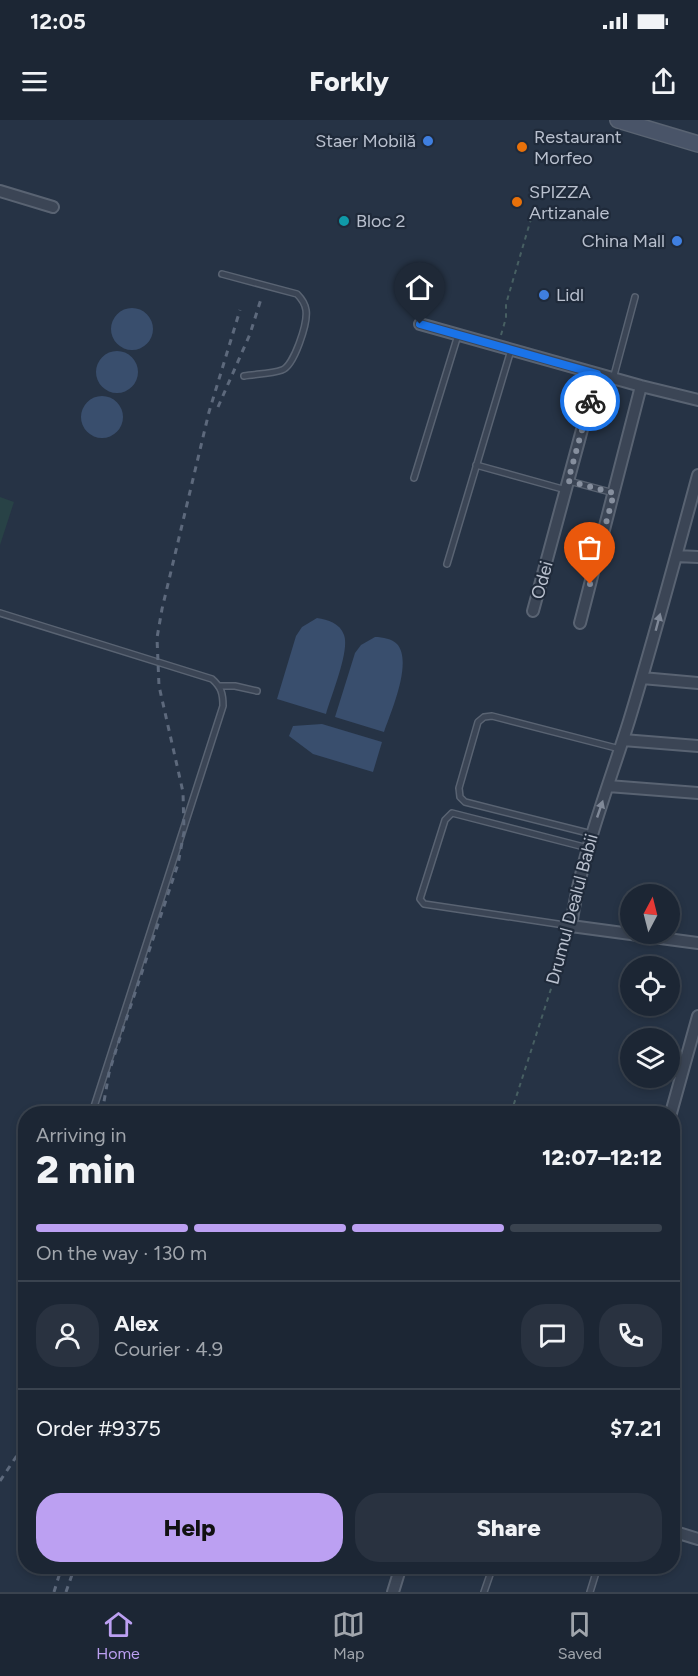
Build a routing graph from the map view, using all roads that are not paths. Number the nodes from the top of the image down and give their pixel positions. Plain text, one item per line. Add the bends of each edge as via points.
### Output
1 (618, 120) edge
2 (640, 120) edge
3 (691, 142) edge
4 (0, 191) edge
5 (53, 207) dead end
6 (222, 274) dead end
7 (635, 297) dead end
8 (420, 324) dead end
9 (458, 335) junction
10 (510, 350) junction
11 (597, 374) junction
12 (244, 375) dead end
13 (613, 379) junction
14 (641, 386) junction
15 (698, 400) edge
16 (476, 465) junction
17 (698, 475) edge
18 (414, 478) dead end
19 (567, 486) junction
20 (614, 493) junction
21 (676, 556) junction
22 (698, 557) edge
23 (447, 564) dead end
24 (533, 611) dead end
25 (0, 613) edge
26 (580, 623) dead end
27 (642, 678) junction
28 (698, 683) edge
29 (219, 686) junction
30 (257, 691) dead end
31 (621, 744) junction
32 (698, 746) edge
33 (608, 786) junction
34 (698, 793) edge
35 (592, 834) junction
36 (588, 848) junction
37 (571, 926) junction
38 (698, 943) edge
39 (698, 1016) edge
40 (94, 1106) edge
41 (674, 1106) edge
42 (680, 1533) edge
43 (698, 1539) edge
44 (399, 1574) edge
45 (490, 1574) edge
46 (596, 1574) edge
47 (393, 1592) edge
48 (484, 1592) edge
49 (590, 1592) edge

1 - 3 main road
2 - 3 main road
4 - 5 street
6 - 12 lane via 297,294 307,312 289,365 281,370
7 - 13 lane
8 - 9 street
9 - 10 street
9 - 18 lane
10 - 11 street
10 - 16 lane
11 - 13 street
11 - 19 street, Odei
13 - 14 street
14 - 15 street
14 - 20 street
16 - 19 lane
16 - 23 lane
17 - 21 street, Drumul Dealul Babii
19 - 20 lane
19 - 24 street, Odei
20 - 26 street
21 - 22 street
27 -> 21 street, Drumul Dealul Babii
25 - 29 lane via 212,679
27 - 28 street
27 - 31 street, Drumul Dealul Babii
29 - 30 lane
29 - 40 lane via 222,705
31 - 32 street
31 - 33 street, Drumul Dealul Babii
31 - 35 lane via 492,716 478,722 459,788 465,802
33 - 34 street
35 -> 33 street, Drumul Dealul Babii
35 - 36 street, Drumul Dealul Babii
36 - 37 street, Drumul Dealul Babii
36 - 37 lane via 452,813 445,820 420,899 424,904
37 - 38 street
39 - 41 street
42 - 43 street
44 - 47 street
45 - 48 lane
46 - 49 lane

